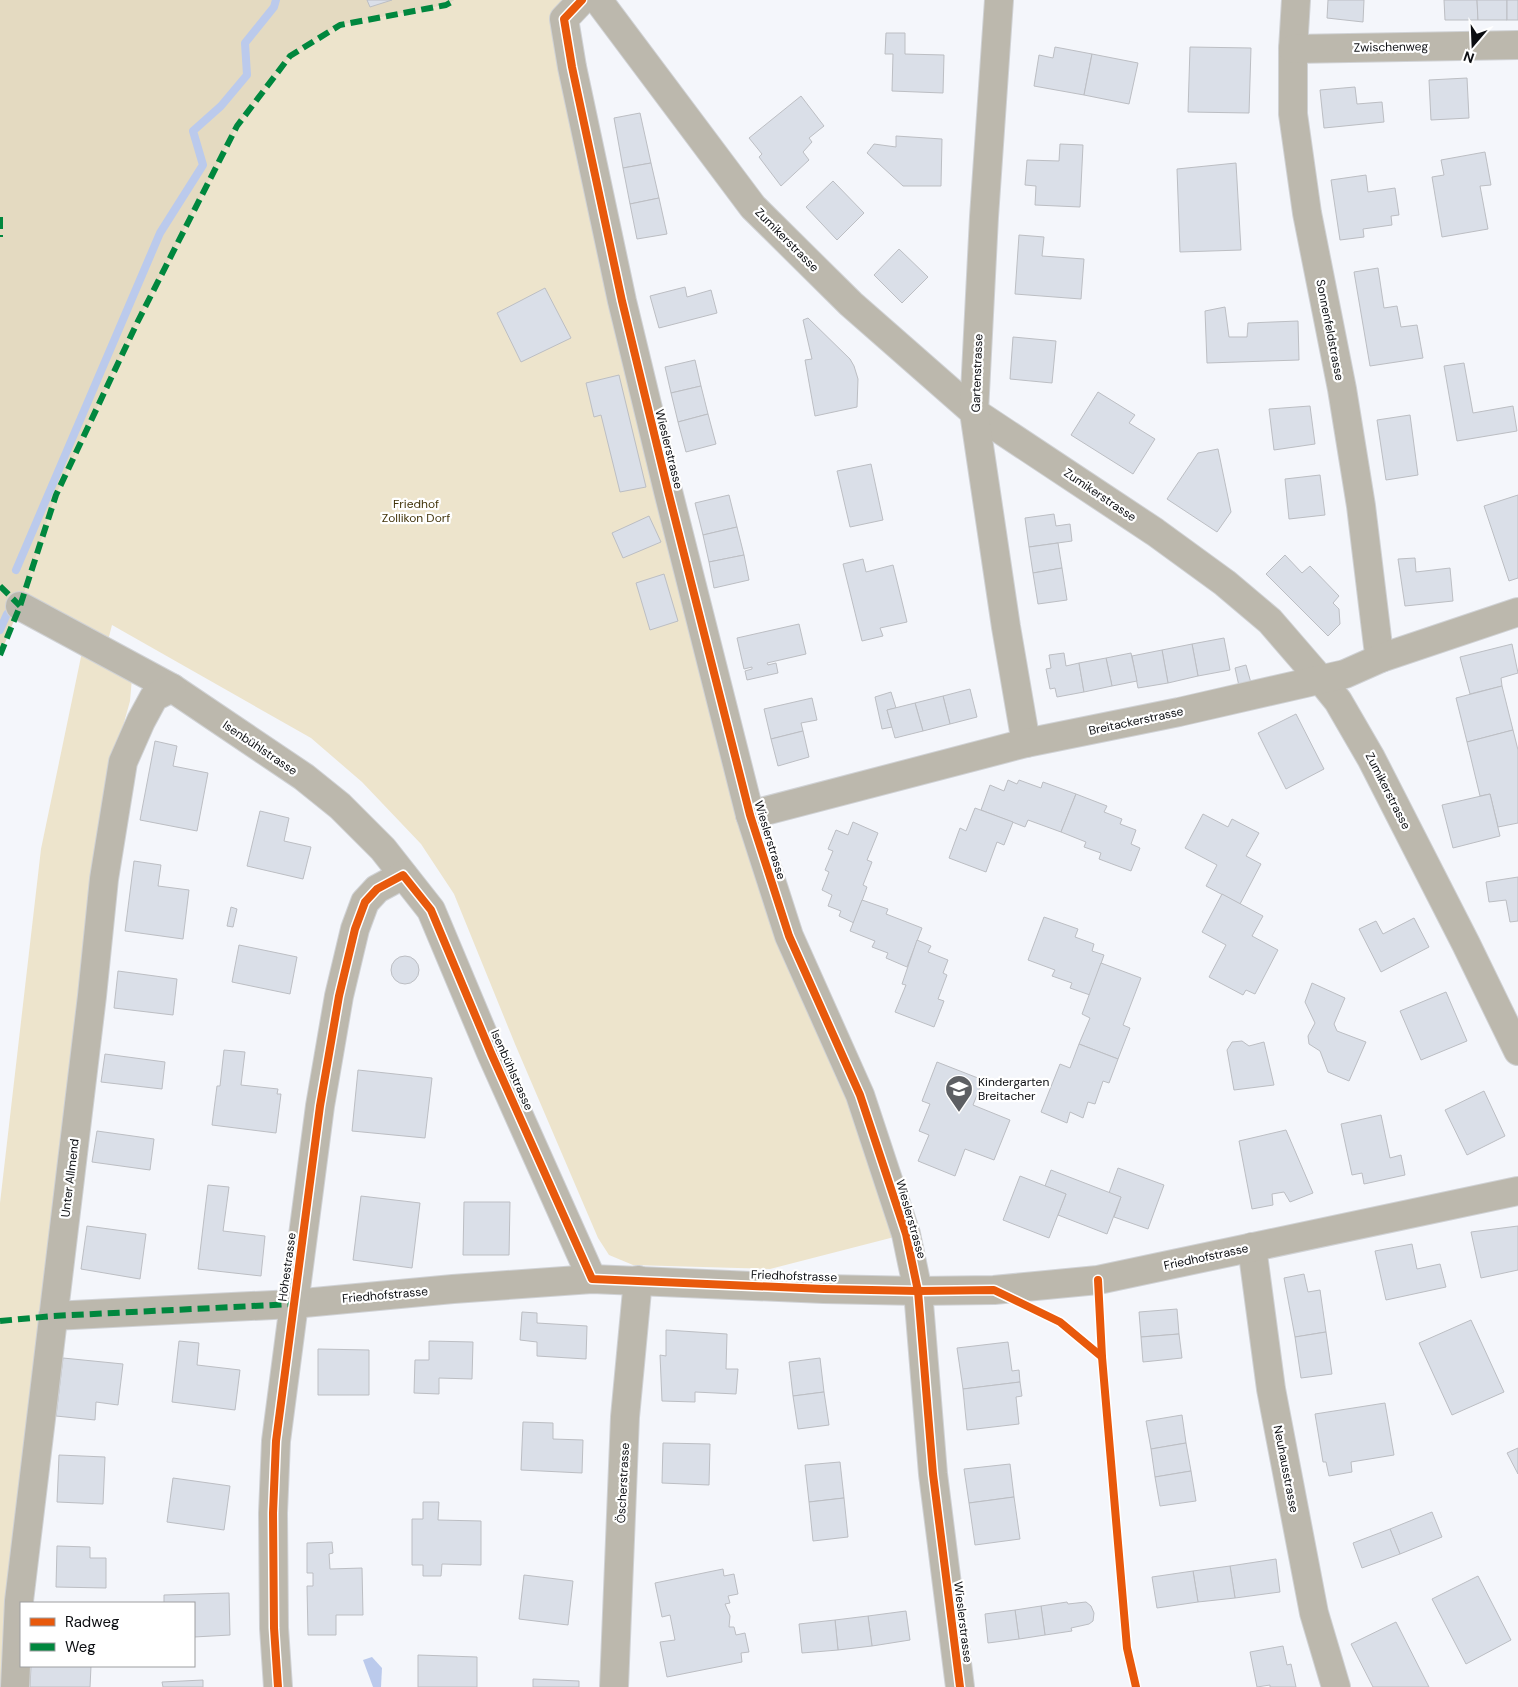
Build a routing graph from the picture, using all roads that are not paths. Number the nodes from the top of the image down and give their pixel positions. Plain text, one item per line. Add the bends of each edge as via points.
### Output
1 (582, 0) edge
2 (598, 0) edge
3 (999, 0) edge
4 (1296, 0) edge
5 (1518, 44) edge
6 (1293, 48) junction
7 (974, 412) junction
8 (20, 606) dead end
9 (1518, 612) edge
10 (1381, 658) junction
11 (1321, 680) junction
12 (172, 688) junction
13 (1026, 743) junction
14 (750, 815) junction
15 (403, 875) junction
16 (1518, 1051) edge
17 (1518, 1191) edge
18 (1252, 1247) junction
19 (592, 1278) junction
20 (638, 1280) junction
21 (918, 1291) junction
22 (293, 1304) junction
23 (53, 1316) junction
24 (15, 1687) edge
25 (278, 1687) edge
26 (614, 1687) edge
27 (960, 1687) edge
28 (1336, 1687) edge

1 - 14 street, Wieslerstrasse via 564,19 572,67 627,320
2 - 7 street, Zumikerstrasse via 754,208 851,304
3 - 7 street, Gartenstrasse
4 - 6 street, Sonnenfeldstrasse
5 - 6 street, Zwischenweg
6 - 10 street, Sonnenfeldstrasse via 1293,114 1307,213 1342,389
7 - 11 street, Zumikerstrasse via 1155,532 1225,583 1270,621
7 - 13 street, Gartenstrasse
8 - 12 street, Isenbühlstrasse
9 - 10 street, Breitackerstrasse
10 - 11 street, Breitackerstrasse via 1345,674
11 - 13 street, Breitackerstrasse
11 - 16 street, Zumikerstrasse via 1338,701 1371,758
12 - 15 street, Isenbühlstrasse via 304,777 340,806 383,849
12 - 23 street, Unter Allmend via 154,697 140,721 124,762 104,879
13 - 14 street, Breitackerstrasse
14 - 21 street, Wieslerstrasse via 789,936 860,1096 906,1234
15 - 19 street, Isenbühlstrasse via 431,910
15 - 22 street, Höhestrasse via 377,889 365,902 355,929 339,996 320,1106
17 - 18 street, Friedhofstrasse
18 - 21 street, Friedhofstrasse via 1098,1280 994,1290
18 - 28 street, Neuhausstrasse via 1271,1389 1314,1613
19 - 20 street, Friedhofstrasse
19 - 22 street, Friedhofstrasse
20 - 21 street, Friedhofstrasse
20 - 26 street, Öscherstrasse via 626,1417
21 - 27 street, Wieslerstrasse via 933,1474
22 - 23 street, Friedhofstrasse
22 - 25 street, Höhestrasse via 276,1442 273,1513
23 - 24 street, Unter Allmend via 20,1601

